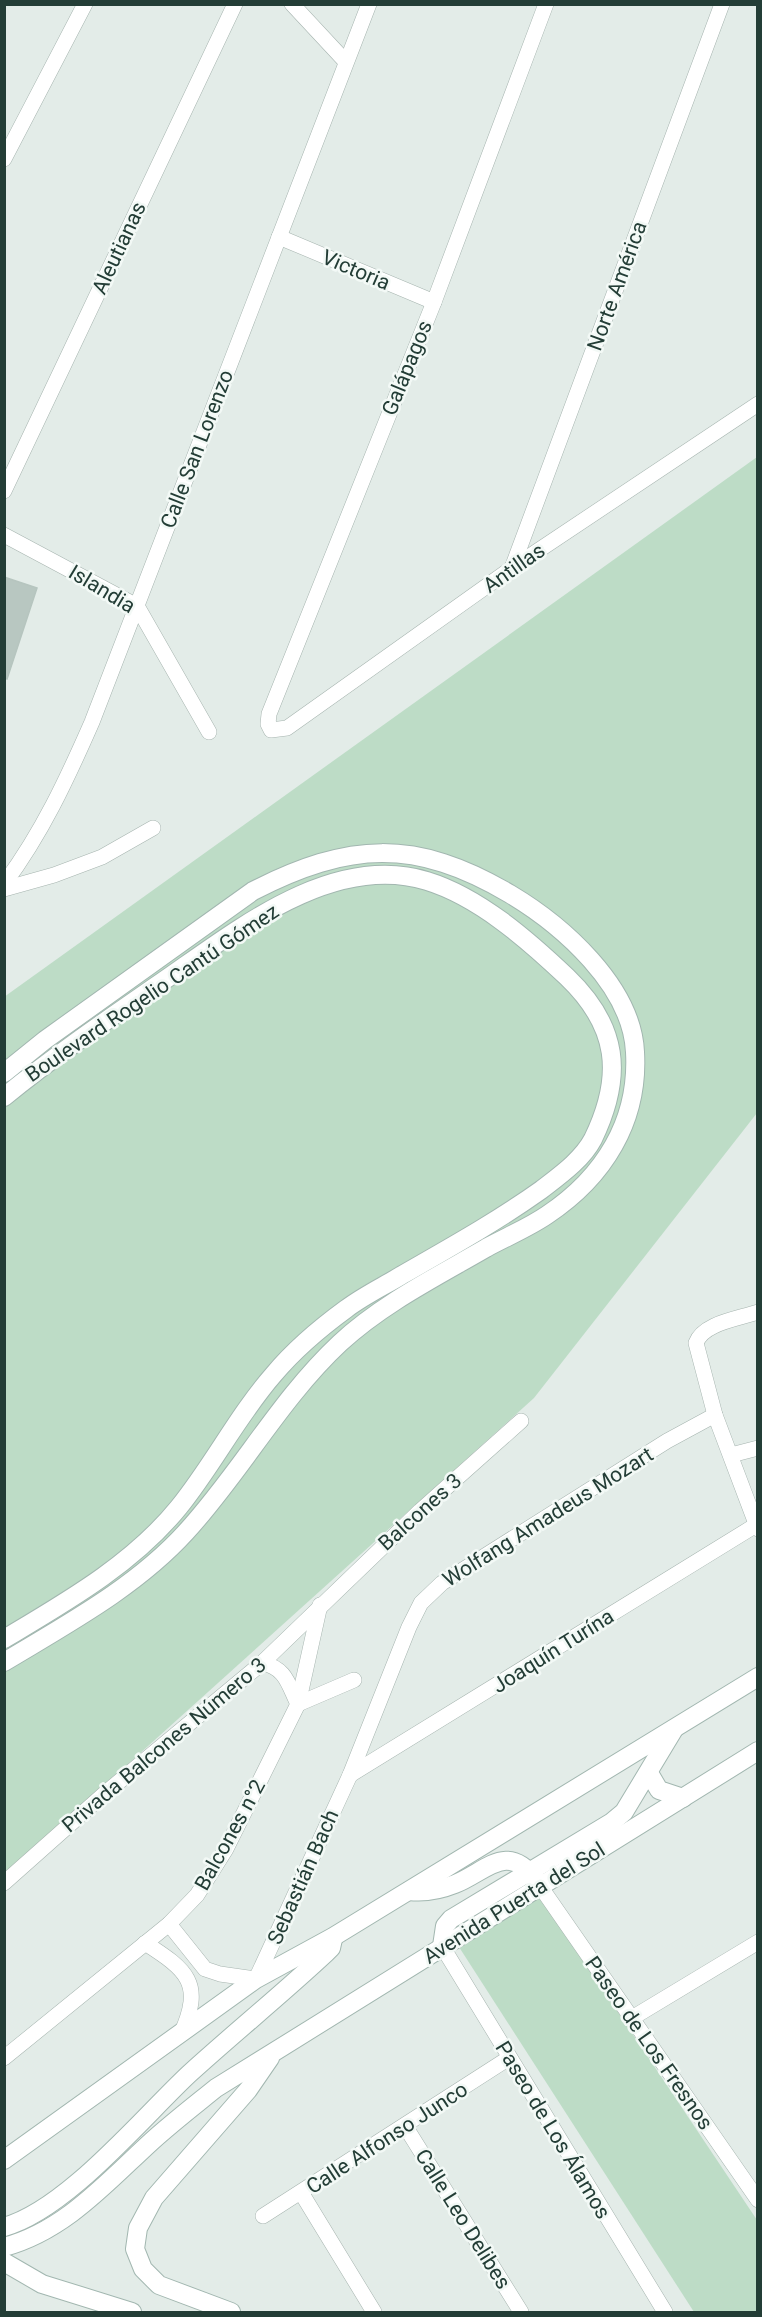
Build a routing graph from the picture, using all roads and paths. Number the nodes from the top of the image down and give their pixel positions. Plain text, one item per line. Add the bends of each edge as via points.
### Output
1 (85, 4) edge
2 (235, 4) edge
3 (292, 4) edge
4 (369, 4) edge
5 (546, 4) edge
6 (722, 4) edge
7 (346, 62) junction
8 (4, 159) edge
9 (279, 237) junction
10 (434, 302) junction
11 (757, 403) edge
12 (4, 491) edge
13 (4, 535) edge
14 (512, 568) junction
15 (137, 606) junction
16 (271, 730) joint
17 (209, 732) dead end
18 (153, 828) dead end
19 (4, 884) edge
20 (4, 889) edge
21 (4, 1073) edge
22 (4, 1096) edge
23 (758, 1312) edge
24 (715, 1415) junction
25 (521, 1421) dead end
26 (758, 1448) edge
27 (731, 1455) junction
28 (757, 1527) edge
29 (320, 1605) junction
30 (4, 1639) edge
31 (4, 1662) edge
32 (262, 1663) junction
33 (758, 1677) edge
34 (354, 1680) dead end
35 (298, 1704) junction
36 (674, 1727) junction
37 (758, 1751) edge
38 (649, 1773) junction
39 (350, 1775) junction
40 (683, 1798) junction
41 (530, 1871) junction
42 (4, 1883) edge
43 (540, 1886) junction
44 (409, 1891) junction
45 (169, 1924) junction
46 (333, 1937) junction
47 (758, 1942) edge
48 (145, 1943) junction
49 (442, 1947) junction
50 (206, 1969) junction
51 (256, 1979) junction
52 (191, 1982) junction
53 (632, 2018) junction
54 (181, 2034) junction
55 (272, 2056) junction
56 (4, 2058) edge
57 (509, 2058) junction
58 (405, 2126) junction
59 (4, 2160) edge
60 (302, 2194) junction
61 (758, 2200) edge
62 (263, 2217) dead end
63 (4, 2228) edge
64 (4, 2247) edge
65 (4, 2262) edge
66 (132, 2313) edge
67 (231, 2313) edge
68 (374, 2313) edge
69 (521, 2313) edge
70 (665, 2313) edge

1 - 8 street
2 - 12 street, Aleutianas
3 - 7 street
4 - 7 street, Calle San Lorenzo
5 - 10 street, Galápagos
6 - 14 street, Norte América
7 - 9 street, Calle San Lorenzo
9 - 10 street, Victoria
9 - 15 street, Calle San Lorenzo
10 - 16 street, Galápagos via 269,714
11 - 14 street, Antillas
13 - 15 street, Islandia
14 - 16 street, Antillas via 287,729
15 - 17 street, Islandia
15 - 19 street, Calle San Lorenzo via 62,791 30,849
18 - 20 street via 102,857
21 - 31 main road, Boulevard Rogelio Cantú Gómez via 253,891 288,873 337,857 383,852 421,855 477,874 537,910 589,957 621,1002 634,1035 636,1072 631,1109 611,1155 583,1187 547,1215 364,1321 322,1360 186,1532 151,1566
22 - 30 main road, Boulevard Rogelio Cantú Gómez via 52,1058 266,911 344,879 383,874 427,880 473,902 520,937 568,978 598,1012 611,1044 612,1072 606,1105 591,1143 565,1172 508,1214 350,1306 312,1335 273,1375 178,1509 136,1550 90,1586
23 - 24 street via 699,1335 698,1354
24 - 27 street
24 - 39 street, Wolfang Amadeus Mozart via 442,1583 421,1603
25 - 29 street, Balcones 3
26 - 27 street
27 - 28 street
28 - 39 street, Joaquín Turína
29 - 32 street, Privada Balcones Número 3
29 - 35 street, Balcones n°2
32 - 35 street via 283,1673
32 - 42 street, Privada Balcones Número 3
33 - 36 main road
34 - 35 street
35 - 45 street, Balcones n°2 via 226,1849 197,1895
36 - 38 main road
36 - 44 main road
37 - 40 main road, Avenida Puerta del Sol
38 - 40 main road via 659,1790
38 - 41 main road via 618,1817
39 - 51 street, Sebastián Bach
40 - 43 main road, Avenida Puerta del Sol
41 - 43 main road
41 - 44 main road via 520,1863 502,1861 456,1884 432,1891
41 - 49 main road via 451,1919 444,1926
43 - 49 main road, Avenida Puerta del Sol
43 - 53 street, Paseo de Los Fresnos
44 - 46 main road
45 - 48 street, Balcones n°2
45 - 50 street
46 - 51 main road
46 - 63 main road via 326,1953 230,2036 81,2180 48,2206
47 - 53 street
48 - 52 street via 170,1959
48 - 56 street, Balcones n°2
49 - 55 main road, Avenida Puerta del Sol
49 - 57 street, Paseo de Los Álamos
50 - 51 street
50 - 52 street
51 - 54 main road
52 - 54 street via 192,2000
53 - 61 street, Paseo de Los Fresnos
54 - 59 main road via 114,2078
55 - 64 main road, Avenida Puerta del Sol via 216,2088 56,2224
55 - 67 main road via 248,2090 154,2198 138,2228 135,2249 143,2269 159,2285
57 - 58 street, Calle Alfonso Junco
57 - 70 street, Paseo de Los Álamos
58 - 60 street, Calle Alfonso Junco
58 - 69 street, Calle Leo Delibes
60 - 62 street, Calle Alfonso Junco
60 - 68 street
65 - 66 main road via 66,2292

